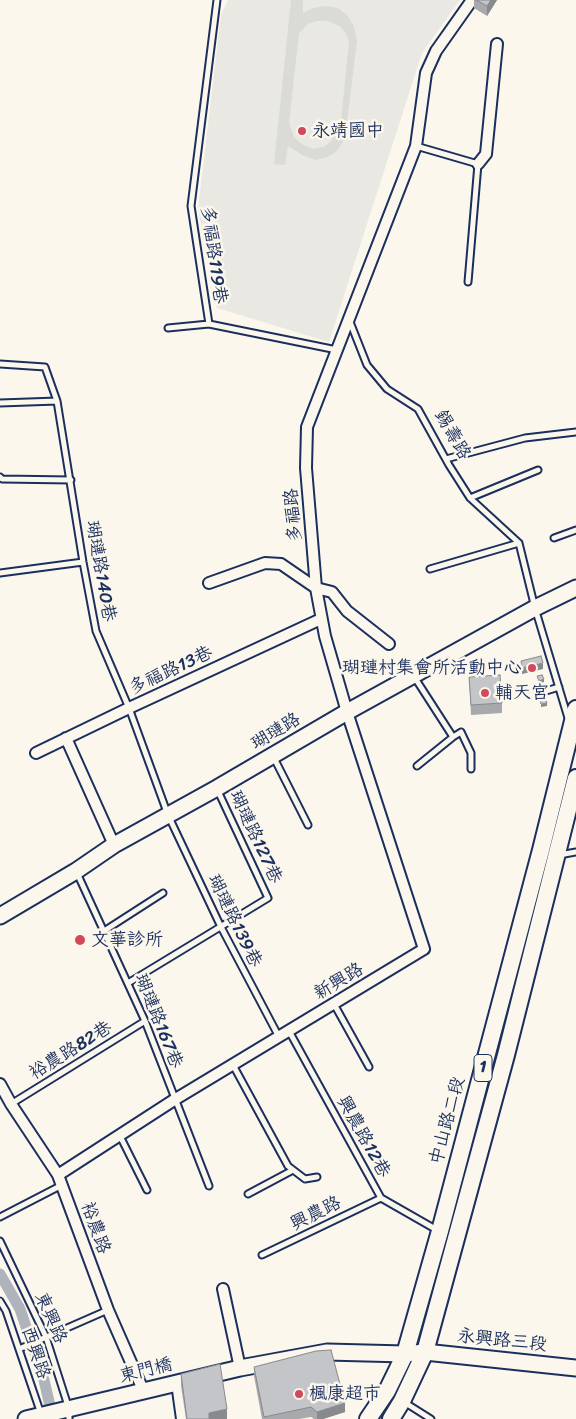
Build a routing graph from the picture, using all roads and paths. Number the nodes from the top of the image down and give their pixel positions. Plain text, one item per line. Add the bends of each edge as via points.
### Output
1 (217, 0) edge
2 (472, 0) edge
3 (497, 44) dead end
4 (416, 146) junction
5 (478, 164) junction
6 (468, 282) dead end
7 (349, 319) junction
8 (209, 324) junction
9 (168, 328) dead end
10 (337, 350) junction
11 (0, 364) edge
12 (57, 401) junction
13 (0, 404) edge
14 (576, 432) edge
15 (446, 459) junction
16 (538, 470) dead end
17 (0, 477) edge
18 (71, 480) junction
19 (470, 498) junction
20 (576, 530) edge
21 (554, 538) dead end
22 (519, 543) junction
23 (83, 562) junction
24 (430, 569) dead end
25 (0, 573) edge
26 (209, 583) dead end
27 (316, 588) junction
28 (576, 588) edge
29 (535, 608) junction
30 (321, 619) junction
31 (389, 644) dead end
32 (413, 675) junction
33 (559, 687) junction
34 (546, 691) dead end
35 (129, 708) junction
36 (576, 709) edge
37 (347, 712) junction
38 (572, 728) junction
39 (453, 736) junction
40 (66, 738) junction
41 (36, 754) dead end
42 (273, 756) junction
43 (417, 766) dead end
44 (471, 769) dead end
45 (576, 778) edge
46 (217, 788) junction
47 (168, 815) junction
48 (308, 825) dead end
49 (114, 845) junction
50 (548, 852) junction
51 (576, 852) edge
52 (76, 871) junction
53 (164, 893) dead end
54 (0, 916) edge
55 (221, 927) junction
56 (104, 931) junction
57 (128, 983) junction
58 (334, 1004) junction
59 (145, 1021) junction
60 (288, 1031) junction
61 (278, 1038) junction
62 (233, 1064) junction
63 (369, 1067) dead end
64 (0, 1084) edge
65 (174, 1100) junction
66 (11, 1104) junction
67 (119, 1135) junction
68 (293, 1170) junction
69 (318, 1177) dead end
70 (60, 1180) junction
71 (209, 1186) dead end
72 (147, 1190) dead end
73 (248, 1194) dead end
74 (381, 1198) junction
75 (0, 1217) edge
76 (440, 1231) junction
77 (0, 1241) edge
78 (262, 1255) dead end
79 (223, 1289) dead end
80 (0, 1301) edge
81 (108, 1310) junction
82 (46, 1338) junction
83 (19, 1349) junction
84 (425, 1352) junction
85 (405, 1354) junction
86 (240, 1368) junction
87 (576, 1368) edge
88 (176, 1383) junction
89 (144, 1392) junction
90 (402, 1401) junction
91 (69, 1412) edge
92 (41, 1415) junction
93 (26, 1419) edge
94 (182, 1419) edge
95 (368, 1419) edge
96 (391, 1419) edge
97 (431, 1419) edge

1 - 8 lane, 多福路119巷 via 191,206
2 - 4 street via 436,51 426,73
3 - 5 street via 486,154
4 - 5 lane
4 - 7 street
5 - 6 lane
7 - 10 street, 多福路
7 - 15 lane, 錫壽路 via 366,365 387,388 418,409
8 - 9 lane
8 - 10 lane, 多福路119巷
10 - 27 street, 多福路 via 308,427 306,468
11 - 12 lane, 瑚璉路140巷 via 45,367
12 - 13 lane
12 - 18 lane, 瑚璉路140巷
14 - 15 lane via 525,438
15 - 19 lane, 錫壽路
16 - 19 lane
17 - 18 lane
18 - 23 lane, 瑚璉路140巷
19 - 22 lane, 錫壽路
20 - 21 lane
22 - 24 lane
22 - 29 lane
23 - 25 lane
23 - 35 lane, 瑚璉路140巷 via 96,631
26 - 27 street via 266,563 281,564
27 - 30 street, 多福路
27 - 31 street via 332,592 347,611
28 - 29 street, 瑚璉路
29 - 32 street, 瑚璉路
29 - 33 lane
30 - 35 street, 多福路13巷
30 - 37 street, 多福路
32 - 37 street, 瑚璉路
32 - 39 lane
33 - 34 lane
33 - 38 lane
35 - 40 street, 多福路13巷
35 - 47 lane, 瑚璉路140巷
36 - 38 main road, 中山路二段 / 1
37 - 42 street, 瑚璉路
37 - 58 street, 新興路 via 424,949
38 - 50 main road, 中山路二段 / 1
39 - 43 lane
39 - 44 lane via 461,732 471,753
40 - 41 street, 多福路13巷
40 - 49 street
42 - 46 street, 瑚璉路
42 - 48 lane
45 - 50 main road, 中山路二段 / 1
46 - 47 street, 瑚璉路
46 - 55 lane, 瑚璉路127巷 via 268,898
47 - 49 street, 瑚璉路
47 - 55 lane, 瑚璉路139巷
49 - 52 street, 瑚璉路
50 - 51 lane
50 - 76 main road, 中山路二段 / 1
50 - 84 main road, 中山路二段 / 1 via 506,1055
52 - 54 street, 瑚璉路
52 - 56 lane, 瑚璉路167巷
53 - 56 lane
55 - 57 lane
55 - 61 lane, 瑚璉路139巷
56 - 57 lane, 瑚璉路167巷
57 - 59 lane, 瑚璉路167巷
58 - 60 street, 新興路
58 - 63 lane
59 - 65 lane, 瑚璉路167巷
59 - 66 lane, 裕農路82巷
60 - 61 street, 新興路
60 - 74 lane, 興農路12巷
61 - 62 street, 新興路
62 - 65 street, 新興路
62 - 68 lane
64 - 66 street, 裕農路
65 - 67 street, 新興路
65 - 71 lane, 瑚璉路167巷
66 - 70 street, 裕農路
67 - 70 street, 新興路
67 - 72 lane
68 - 69 lane via 305,1179
68 - 73 lane
70 - 75 lane, 新興路
70 - 81 street, 裕農路
74 - 76 lane, 興農路12巷
74 - 78 lane, 興農路
76 - 85 main road, 中山路二段 / 1
77 - 82 lane, 東興路
79 - 86 street
80 - 83 lane, 西興路
81 - 82 lane
81 - 89 street, 裕農路
82 - 83 lane
82 - 91 lane, 東興路
83 - 92 lane, 西興路
84 - 85 street, 東門橋
84 - 87 street, 永興路三段
84 - 90 main road, 中山路二段 / 1
85 - 86 street, 東門橋 via 327,1352
85 - 95 main road, 中山路二段 / 1 via 387,1391
86 - 88 street, 東門橋
88 - 89 street, 東門橋
88 - 94 street
89 - 91 street, 東門橋
90 - 96 main road, 中山路二段 / 1
90 - 97 lane
91 - 92 street, 東門橋
92 - 93 street, 東門橋

